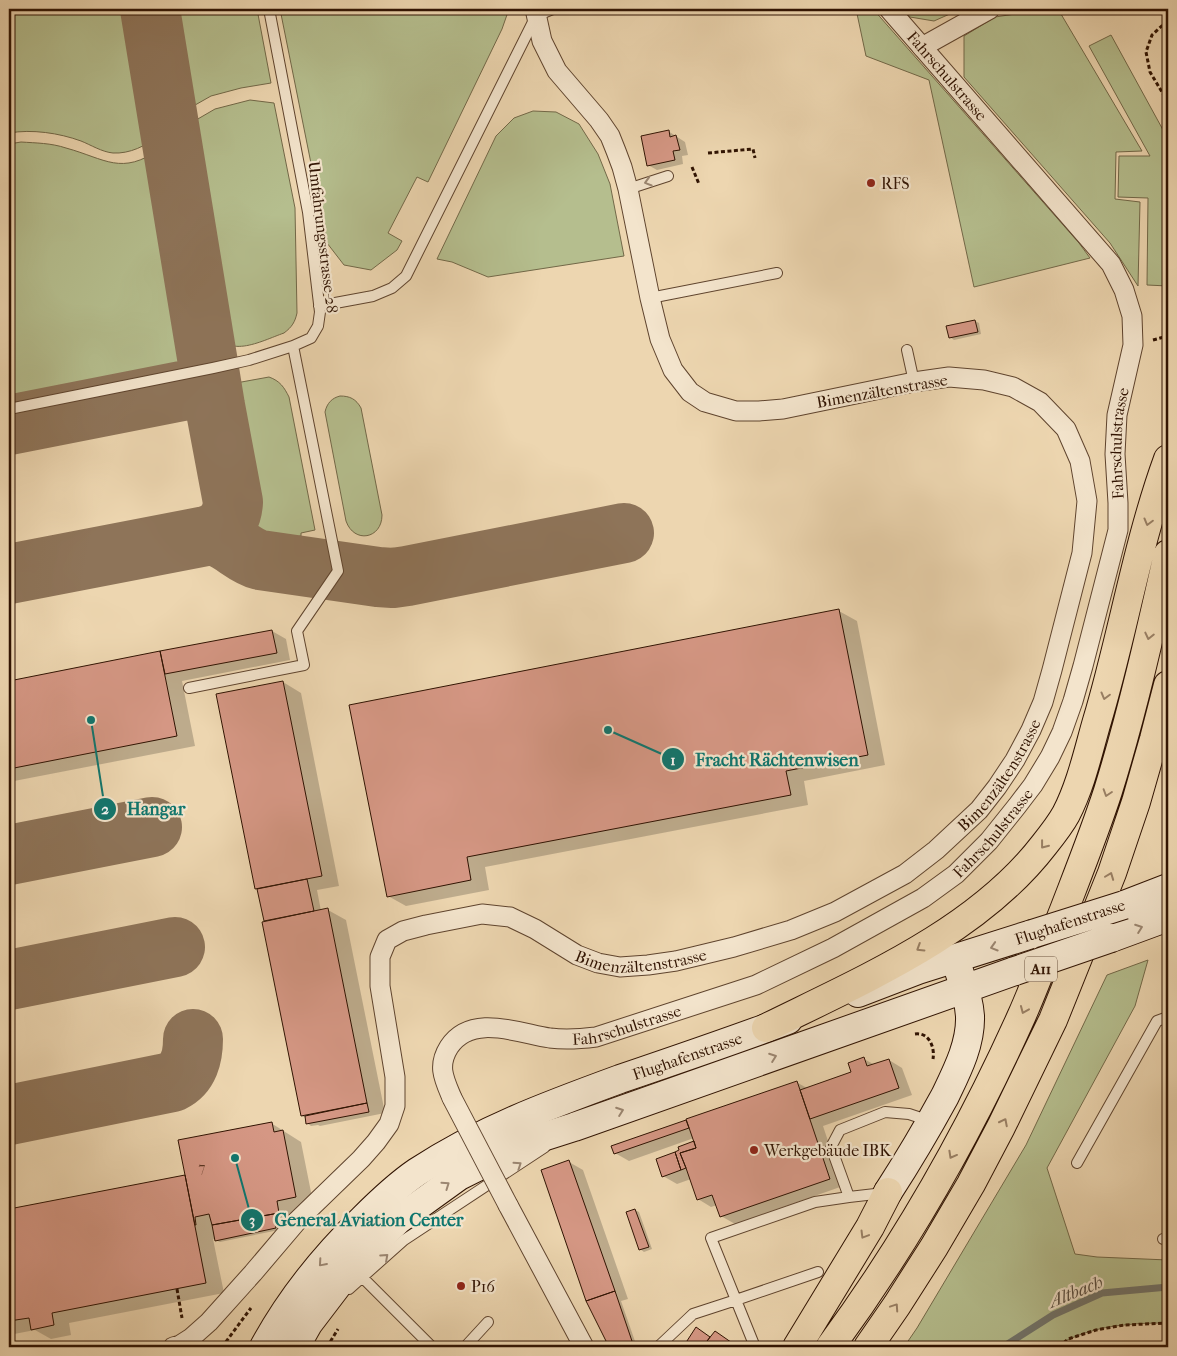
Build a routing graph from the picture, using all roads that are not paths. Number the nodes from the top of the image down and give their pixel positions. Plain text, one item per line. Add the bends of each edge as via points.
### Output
1 (269, 9) edge
2 (553, 9) edge
3 (889, 9) edge
4 (990, 9) edge
5 (535, 13) edge
6 (922, 47) junction
7 (668, 176) dead end
8 (628, 189) junction
9 (777, 273) dead end
10 (650, 298) junction
11 (319, 306) junction
12 (293, 346) junction
13 (907, 350) dead end
14 (914, 382) junction
15 (9, 409) edge
16 (1168, 459) edge
17 (1168, 554) edge
18 (1168, 685) edge
19 (189, 688) dead end
20 (1168, 888) edge
21 (1168, 918) edge
22 (956, 958) junction
23 (965, 988) junction
24 (1168, 1017) edge
25 (766, 1028) junction
26 (931, 1122) junction
27 (574, 1127) junction
28 (1077, 1163) dead end
29 (888, 1192) junction
30 (849, 1197) junction
31 (818, 1272) dead end
32 (363, 1278) junction
33 (736, 1300) junction
34 (488, 1322) dead end
35 (308, 1324) junction
36 (269, 1338) edge
37 (173, 1347) edge
38 (253, 1347) edge
39 (295, 1347) edge
40 (432, 1347) edge
41 (464, 1347) edge
42 (584, 1347) edge
43 (658, 1347) edge
44 (755, 1347) edge
45 (797, 1347) edge
46 (830, 1347) edge
47 (868, 1347) edge

1 - 11 lane, Umfahrungsstrasse-28 via 308,212
2 - 5 lane
3 - 6 street, Fahrschulstrasse
4 - 6 street
5 - 8 street, Bimenzältenstrasse via 542,41 557,71 610,136
5 - 11 lane via 406,276 392,288 373,296
6 - 42 street, Fahrschulstrasse, bridge via 1111,264 1132,316 1133,345 1117,415 1118,530 1083,666 1062,732 1033,785 989,841 956,874 924,898 834,948 756,985 596,1037 578,1040 550,1038 489,1027 472,1030 453,1041 442,1065 452,1098
7 -> 8 lane
8 - 10 street, Bimenzältenstrasse
9 - 10 lane
10 - 14 street, Bimenzältenstrasse via 660,339 673,370 690,392 705,402 736,411 783,409
11 - 12 lane, Umfahrungsstrasse-28 via 315,333
12 - 15 lane, Umfahrungsstrasse-28 via 213,368
12 - 19 lane via 338,572 297,631 304,665
13 - 14 lane
14 - 37 street, Bimenzältenstrasse via 949,377 984,380 1012,387 1040,402 1066,429 1080,462 1087,501 1082,553 1042,702 1015,760 980,810 906,874 835,912 791,930 676,961 620,967 598,963 577,956 510,917 482,914 403,931 387,940 380,957 379,971 395,1077 395,1106 389,1124 361,1159 298,1220 209,1322 191,1338
16 -> 25 highway via 1084,766 1066,814 1055,831 1002,891 956,925 876,974
17 -> 46 highway, A11 via 1108,791 1023,1013 953,1153 915,1219
47 -> 18 highway, A11 via 971,1184 1053,1020 1112,873
20 -> 22 main road, Flughafenstrasse, bridge
23 -> 21 main road, Flughafenstrasse, bridge
22 - 23 main road
22 - 25 main road, Flughafenstrasse
23 - 26 main road via 970,1015 965,1049
27 -> 23 main road, Flughafenstrasse
24 - 28 lane via 1157,1022
25 -> 36 main road, Flughafenstrasse via 506,1123 416,1173 379,1202 316,1269
26 - 29 main road
26 - 30 lane via 909,1114 885,1112 840,1130 831,1147
32 -> 27 lane via 404,1240
35 -> 27 main road, Flughafenstrasse via 367,1250 398,1220 459,1176 527,1142
29 - 30 lane
29 -> 45 highway
30 - 33 lane via 815,1202 711,1238
31 - 33 lane
32 - 35 lane
32 - 40 lane
33 - 43 lane via 692,1314
33 - 44 lane
34 - 41 lane
35 - 39 main road, Flughafenstrasse
36 - 38 street, Flughafenstrasse

